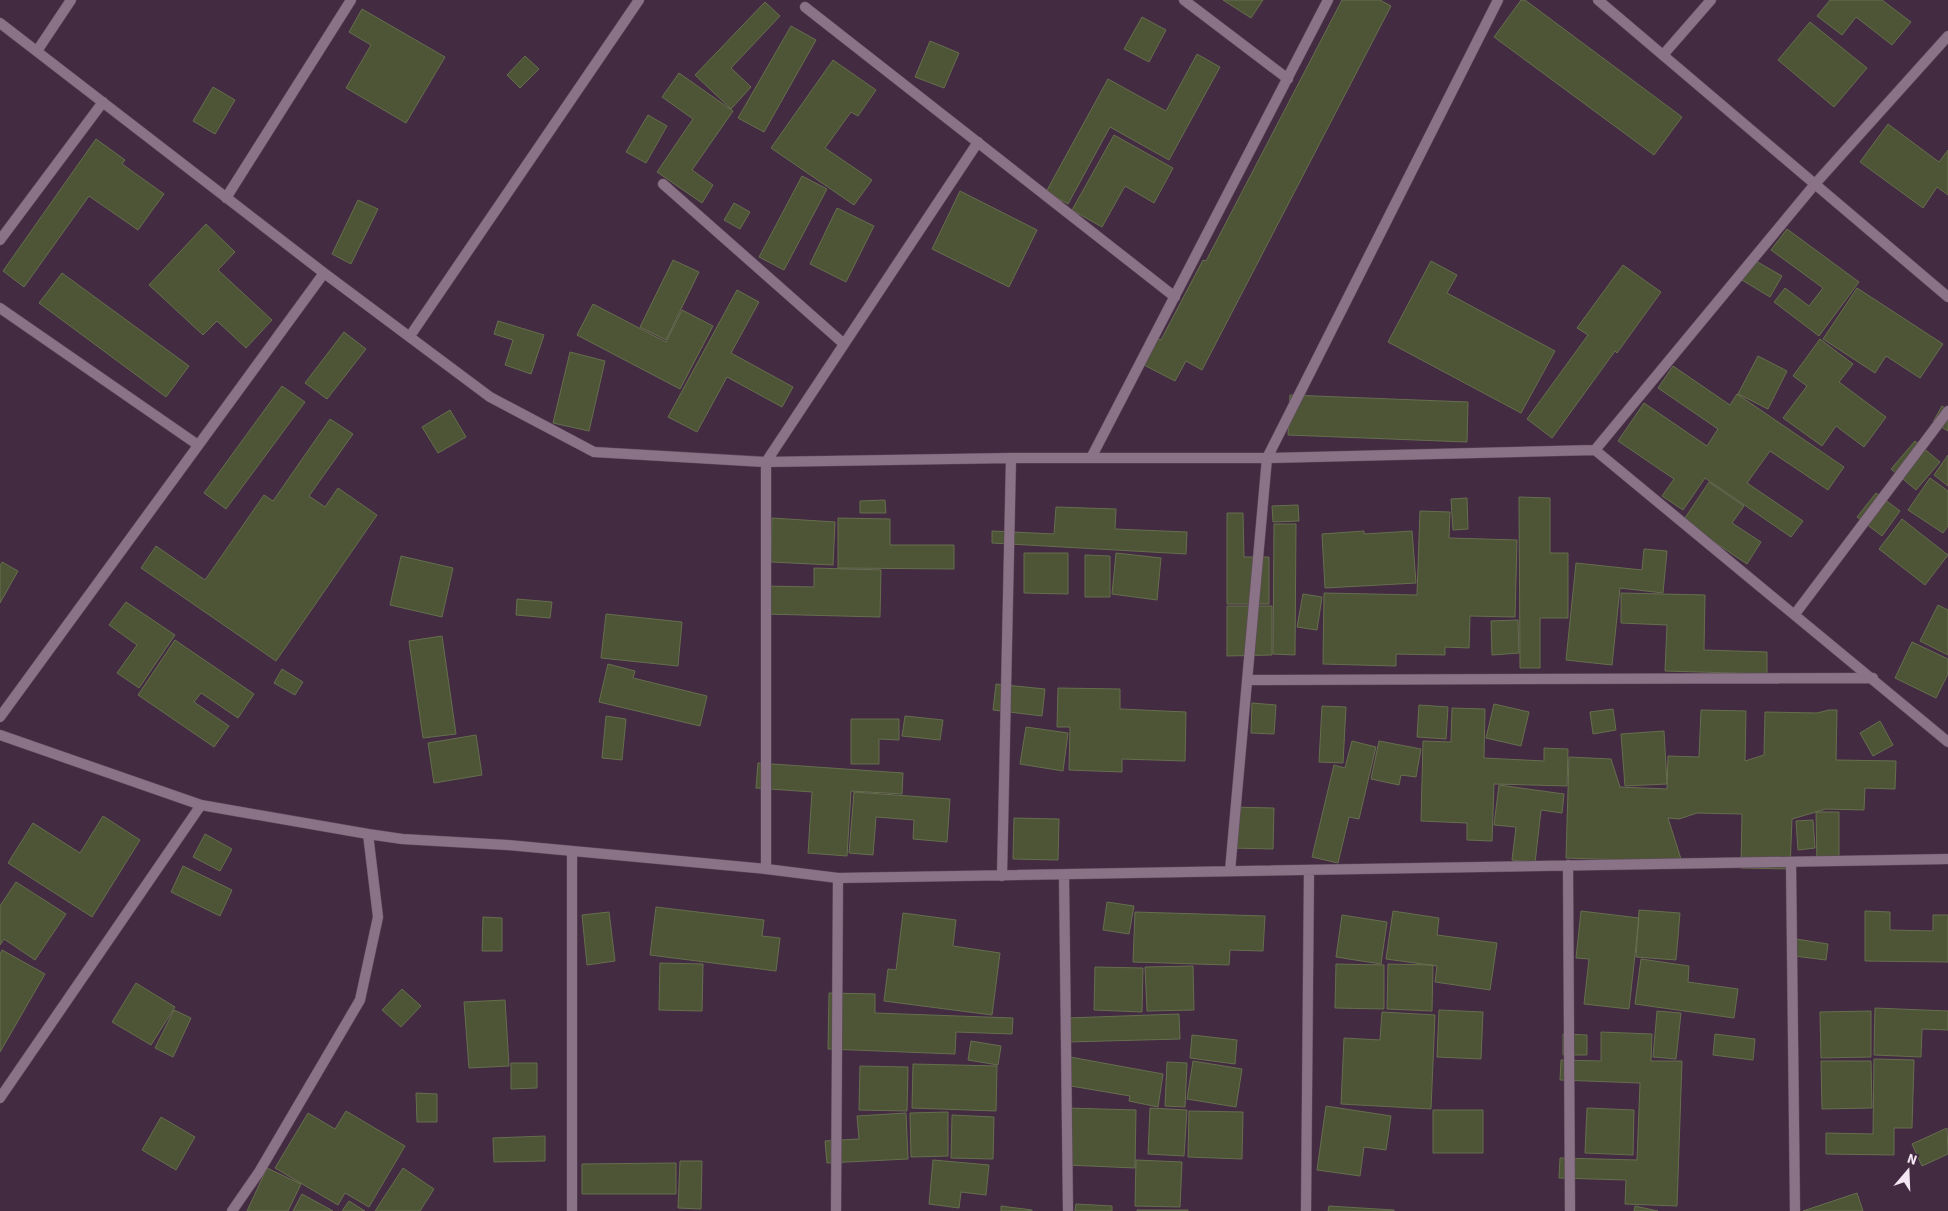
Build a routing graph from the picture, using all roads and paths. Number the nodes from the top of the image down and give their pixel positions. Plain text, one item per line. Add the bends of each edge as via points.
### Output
1 (71, 0) edge
2 (351, 0) edge
3 (639, 0) edge
4 (1184, 0) edge
5 (1328, 0) edge
6 (1498, 0) edge
7 (1598, 0) edge
8 (1711, 0) edge
9 (805, 7) dead end
10 (0, 23) edge
11 (1948, 36) edge
12 (37, 52) junction
13 (1663, 55) junction
14 (1288, 79) junction
15 (103, 102) junction
16 (978, 142) junction
17 (663, 184) dead end
18 (1815, 184) junction
19 (226, 198) junction
20 (0, 240) edge
21 (324, 273) junction
22 (1175, 297) junction
23 (1948, 297) edge
24 (0, 308) edge
25 (410, 336) junction
26 (844, 344) junction
27 (1948, 411) edge
28 (198, 445) junction
29 (1595, 450) junction
30 (1011, 458) junction
31 (1091, 458) junction
32 (1267, 458) junction
33 (766, 462) junction
34 (1795, 614) junction
35 (1873, 678) junction
36 (1247, 680) junction
37 (0, 717) edge
38 (0, 735) edge
39 (1948, 742) edge
40 (201, 805) junction
41 (368, 834) junction
42 (572, 852) junction
43 (1948, 858) edge
44 (1791, 862) junction
45 (1568, 865) junction
46 (766, 869) junction
47 (1309, 870) junction
48 (1230, 871) junction
49 (1064, 874) junction
50 (1002, 876) junction
51 (838, 878) junction
52 (0, 1098) edge
53 (232, 1211) edge
54 (572, 1211) edge
55 (836, 1211) edge
56 (1068, 1211) edge
57 (1306, 1211) edge
58 (1570, 1211) edge
59 (1795, 1211) edge

1 - 12 street
2 - 19 street
3 - 25 street
4 - 14 street
5 - 14 street
6 - 32 street
7 - 13 street
8 - 13 street
9 - 16 street
10 - 12 street
11 - 18 street
12 - 15 street
13 - 18 street
14 - 22 street
15 - 19 street
15 - 20 street
16 - 22 street
16 - 26 street
17 - 26 street
18 - 23 street
18 - 29 street
19 - 21 street
21 - 25 street
21 - 28 street
22 - 31 street
24 - 28 street
25 - 33 street via 490,397 594,452
26 - 33 street
27 - 34 street
28 - 37 street
29 - 32 street
29 - 34 street
30 - 31 street
30 - 33 street
30 - 50 street
31 - 32 street
32 - 36 street
33 - 46 street
34 - 35 street
35 - 36 street
35 - 39 street
36 - 48 street
38 - 40 street
40 - 41 street
40 - 52 street
41 - 42 street
41 - 53 street via 378,917 360,1000
42 - 46 street
42 - 54 street
43 - 44 street
44 - 45 street
44 - 59 street
45 - 47 street
45 - 58 street
46 - 51 street
47 - 48 street
47 - 57 street
48 - 49 street
49 - 50 street
49 - 56 street
50 - 51 street
51 - 55 street

